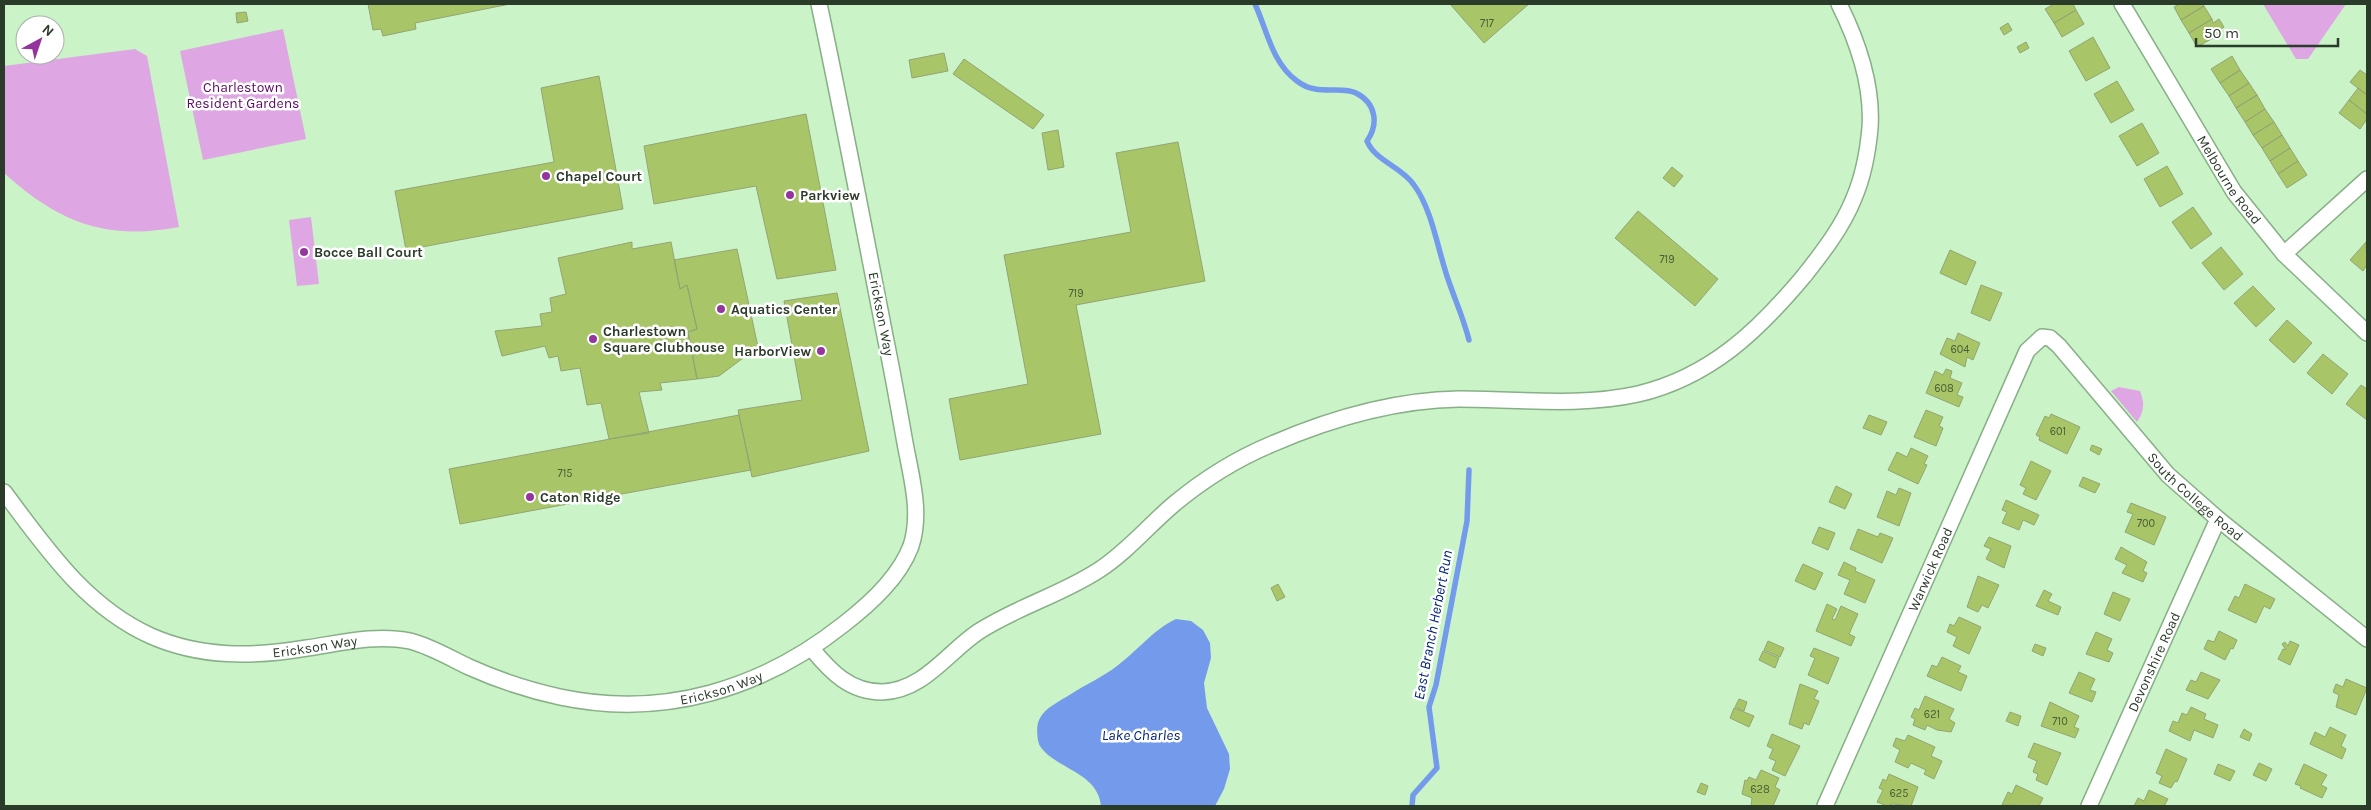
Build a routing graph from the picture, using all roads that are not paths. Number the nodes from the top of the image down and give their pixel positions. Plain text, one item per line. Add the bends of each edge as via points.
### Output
1 (820, 4) edge
2 (1839, 4) edge
3 (2122, 4) edge
4 (2367, 180) edge
5 (2284, 254) junction
6 (2367, 332) edge
7 (2042, 337) joint
8 (4, 492) edge
9 (2218, 518) junction
10 (2367, 639) edge
11 (812, 649) junction
12 (1825, 806) edge
13 (2089, 806) edge

1 - 11 street, Erickson Way via 894,382 915,502 916,525 910,547 888,583 865,607
2 - 11 street via 1854,33 1864,65 1868,96 1870,127 1854,198 1820,256 1772,314 1725,354 1695,373 1669,385 1606,399 1414,402 1378,408 1302,432 1246,455 1212,475 1099,570 981,630 928,675 907,686 887,692 864,691 832,673
3 - 5 street, Melbourne Road via 2234,192
4 - 5 street
5 - 6 street, Melbourne Road
7 - 9 street, South College Road via 2050,338 2059,346 2168,475
7 - 12 street, Warwick Road via 2027,352
8 - 11 street, Erickson Way via 67,575 93,599 150,636 192,651 269,654 349,640 410,641 532,691 610,703 657,703 734,687
9 - 10 street, South College Road
9 - 13 street, Devonshire Road

